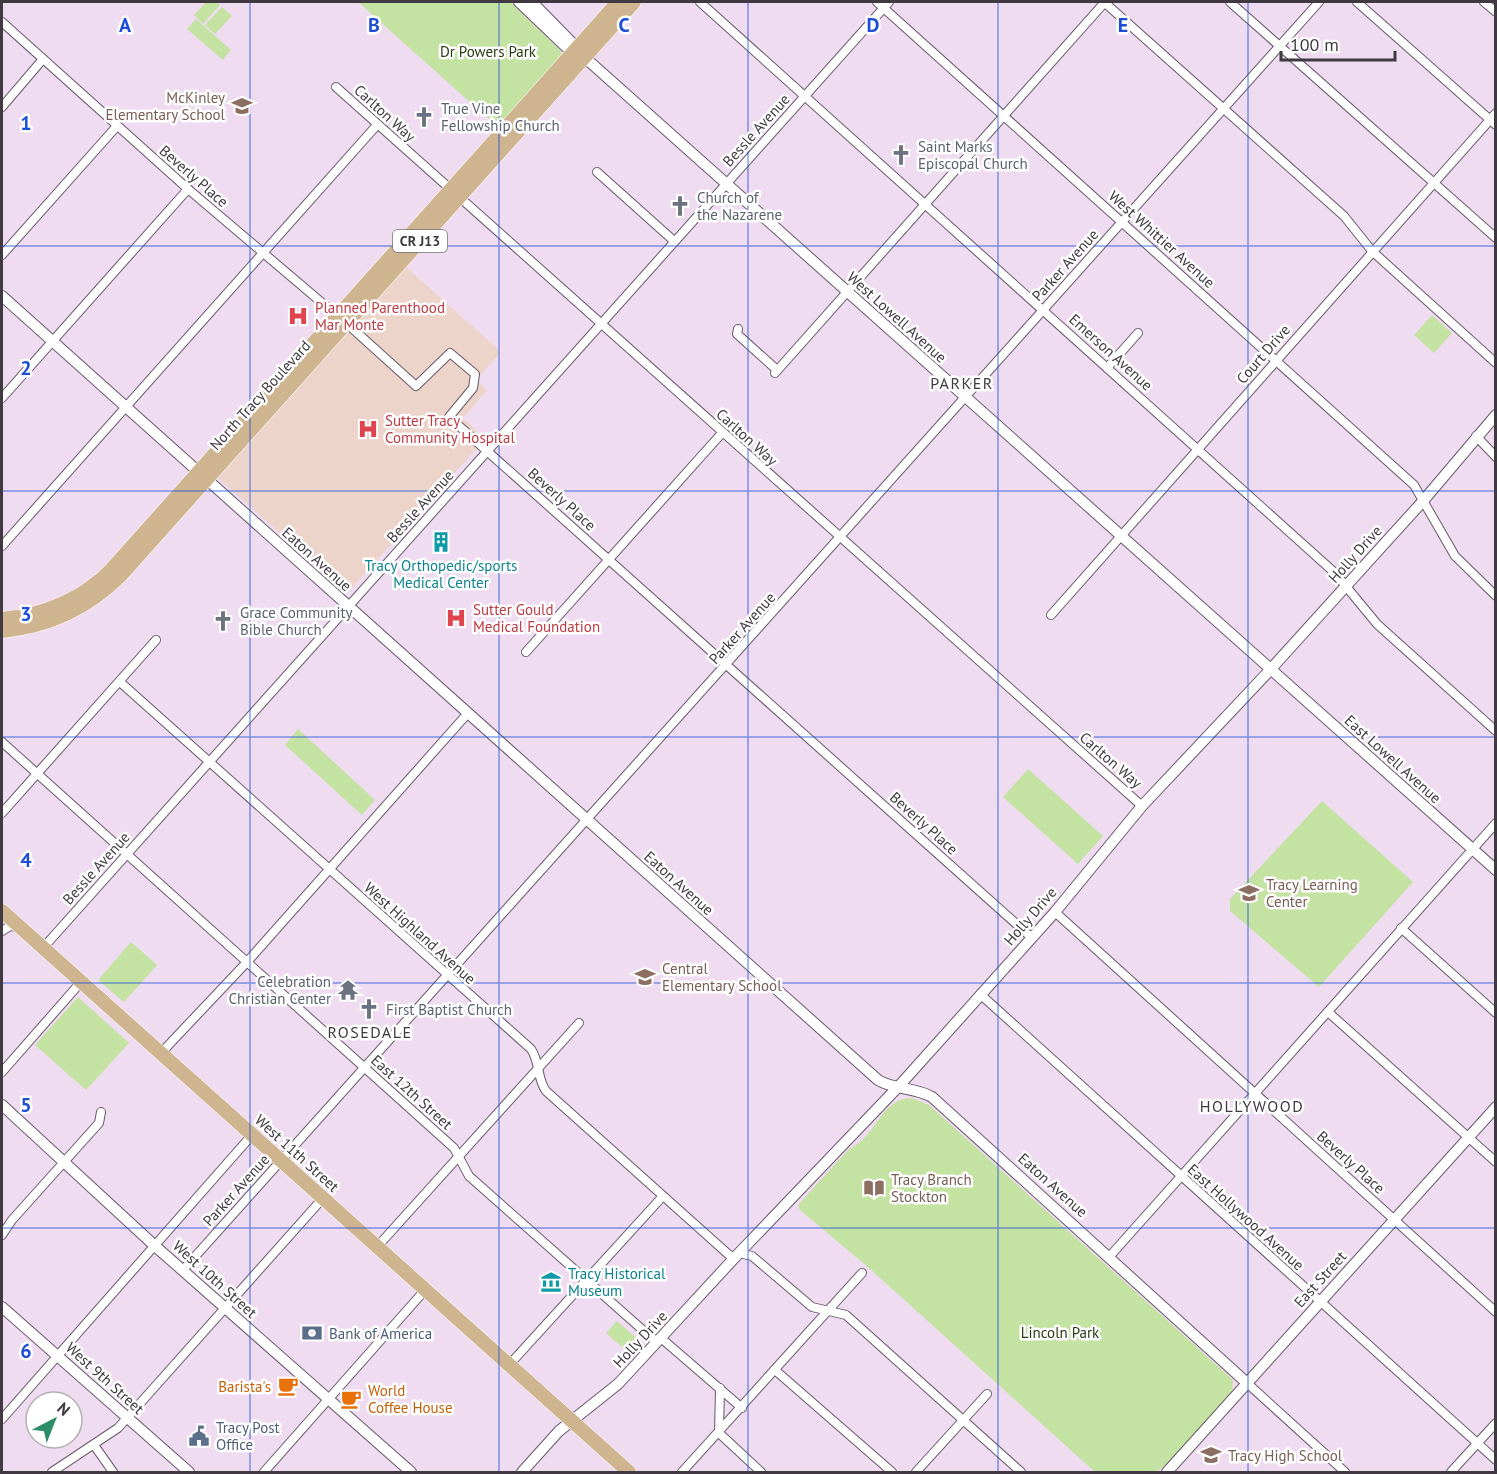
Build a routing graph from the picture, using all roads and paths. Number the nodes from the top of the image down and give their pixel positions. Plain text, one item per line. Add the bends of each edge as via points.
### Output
1 (519, 2) edge
2 (532, 2) edge
3 (618, 2) edge
4 (634, 2) edge
5 (700, 2) edge
6 (1104, 2) edge
7 (1230, 2) edge
8 (1319, 2) edge
9 (1357, 2) edge
10 (1484, 2) edge
11 (883, 3) edge
12 (1496, 12) edge
13 (2, 22) edge
14 (1280, 46) junction
15 (578, 52) junction
16 (43, 59) junction
17 (336, 87) dead end
18 (805, 95) junction
19 (2, 107) edge
20 (1223, 109) junction
21 (1005, 116) junction
22 (1493, 119) edge
23 (377, 125) junction
24 (117, 126) junction
25 (597, 172) dead end
26 (1434, 183) junction
27 (726, 184) junction
28 (188, 189) junction
29 (455, 193) junction
30 (925, 204) junction
31 (1122, 222) junction
32 (1496, 238) edge
33 (674, 241) junction
34 (1372, 251) junction
35 (263, 253) junction
36 (2, 255) edge
37 (846, 292) junction
38 (2, 296) edge
39 (1043, 310) junction
40 (342, 320) junction
41 (601, 323) junction
42 (738, 329) dead end
43 (1138, 333) dead end
44 (52, 342) junction
45 (1276, 359) junction
46 (1496, 363) edge
47 (1107, 368) junction
48 (965, 397) junction
49 (2, 399) edge
50 (124, 407) junction
51 (1496, 415) edge
52 (722, 433) junction
53 (1476, 436) junction
54 (1198, 449) junction
55 (487, 450) junction
56 (1496, 457) edge
57 (202, 476) junction
58 (1423, 501) junction
59 (840, 537) junction
60 (1121, 537) junction
61 (2, 546) edge
62 (610, 560) junction
63 (1346, 587) junction
64 (1496, 596) edge
65 (348, 607) junction
66 (1052, 615) dead end
67 (2, 619) edge
68 (2, 631) edge
69 (156, 640) dead end
70 (526, 652) dead end
71 (727, 664) junction
72 (1270, 670) junction
73 (120, 682) junction
74 (468, 713) junction
75 (1496, 731) edge
76 (2, 742) edge
77 (209, 762) junction
78 (37, 774) junction
79 (1142, 806) junction
80 (2, 813) edge
81 (587, 821) junction
82 (1496, 823) edge
83 (1472, 849) junction
84 (126, 854) junction
85 (330, 869) junction
86 (1496, 870) edge
87 (2, 911) edge
88 (1054, 912) junction
89 (20, 927) junction
90 (1401, 928) junction
91 (2, 931) edge
92 (1032, 938) junction
93 (43, 948) junction
94 (247, 962) junction
95 (447, 976) junction
96 (81, 982) junction
97 (980, 994) junction
98 (1328, 1012) junction
99 (1496, 1013) edge
100 (579, 1023) dead end
101 (161, 1053) junction
102 (365, 1068) junction
103 (539, 1070) junction
104 (2, 1072) edge
105 (899, 1086) junction
106 (1254, 1093) junction
107 (2, 1105) edge
108 (1496, 1107) edge
109 (101, 1112) dead end
110 (252, 1135) junction
111 (1468, 1137) junction
112 (458, 1156) junction
113 (280, 1160) junction
114 (64, 1162) junction
115 (1496, 1162) edge
116 (1180, 1176) junction
117 (663, 1196) junction
118 (323, 1198) junction
119 (1394, 1220) junction
120 (2, 1235) edge
121 (155, 1245) junction
122 (377, 1247) junction
123 (739, 1253) junction
124 (1110, 1256) junction
125 (183, 1270) junction
126 (862, 1273) dead end
127 (586, 1280) junction
128 (425, 1290) junction
129 (1320, 1302) junction
130 (2, 1307) edge
131 (226, 1309) junction
132 (829, 1311) junction
133 (1496, 1311) edge
134 (661, 1338) junction
135 (57, 1356) junction
136 (509, 1365) junction
137 (775, 1370) junction
138 (1247, 1383) junction
139 (720, 1388) junction
140 (987, 1394) dead end
141 (328, 1400) junction
142 (742, 1408) junction
143 (127, 1418) junction
144 (2, 1419) edge
145 (963, 1420) junction
146 (571, 1421) junction
147 (1496, 1423) edge
148 (719, 1433) junction
149 (1477, 1443) junction
150 (94, 1444) junction
151 (1496, 1460) edge
152 (52, 1473) edge
153 (113, 1473) edge
154 (189, 1473) edge
155 (264, 1473) edge
156 (411, 1473) edge
157 (522, 1473) edge
158 (629, 1473) edge
159 (682, 1473) edge
160 (761, 1473) edge
161 (892, 1473) edge
162 (916, 1473) edge
163 (1021, 1473) edge
164 (1167, 1473) edge
165 (1345, 1473) edge
166 (1451, 1473) edge

1 - 15 street, West Lowell Avenue
2 - 15 street, West Lowell Avenue
3 - 15 main road, North Tracy Boulevard / CR J13
4 - 15 main road, North Tracy Boulevard / CR J13
5 - 18 street, Emerson Avenue
6 - 20 street
6 - 21 street
7 - 14 street
8 - 14 street, Parker Avenue
9 - 22 street
10 - 12 street
11 - 18 street, Bessle Avenue
11 - 21 street, West Whittier Avenue
13 - 16 street, Beverly Place
14 - 20 street, Parker Avenue
14 - 26 street
15 - 27 street, West Lowell Avenue
15 - 29 main road, North Tracy Boulevard / CR J13
16 - 19 street
16 - 24 street, Beverly Place
17 - 23 street, Carlton Way
18 - 27 street, Bessle Avenue
18 - 30 street, Emerson Avenue
20 - 31 street, Parker Avenue
20 - 34 street via 1344,216
21 - 30 street
21 - 31 street, West Whittier Avenue
22 - 26 street, Court Drive
23 - 29 street, Carlton Way
23 - 35 street
24 - 28 street, Beverly Place
24 - 36 street
25 - 33 street
26 - 32 street
26 - 34 street, Court Drive
27 - 33 street, Bessle Avenue
27 - 37 street, West Lowell Avenue
28 - 35 street, Beverly Place
28 - 44 street
29 - 40 main road, North Tracy Boulevard / CR J13
29 - 41 street, Carlton Way
30 - 37 street
30 - 39 street, Emerson Avenue
31 - 39 street, Parker Avenue
31 - 45 street, West Whittier Avenue
33 - 41 street, Bessle Avenue
34 - 45 street, Court Drive
34 - 46 street
35 - 40 street, Beverly Place
35 - 50 street
37 - 42 street via 776,372 747,346 737,334
37 - 48 street, West Lowell Avenue
38 - 44 street, Eaton Avenue
39 - 47 street, Emerson Avenue
39 - 48 street, Parker Avenue
40 - 55 street, Beverly Place via 416,386 450,353 475,374 473,388 449,417
40 - 57 main road, North Tracy Boulevard / CR J13
41 - 52 street, Carlton Way
41 - 55 street, Bessle Avenue
43 - 47 street
44 - 49 street
44 - 50 street, Eaton Avenue
45 - 54 street, Court Drive
45 - 58 street, West Whittier Avenue via 1414,485
47 - 54 street, Emerson Avenue
48 - 59 street, Parker Avenue
48 - 60 street, West Lowell Avenue
50 - 57 street, Eaton Avenue
50 - 61 street
51 - 53 street, Holly Drive
52 - 59 street, Carlton Way
52 - 62 street
53 - 56 street
53 - 58 street, Holly Drive
54 - 60 street, Court Drive
54 - 63 street, Emerson Avenue
55 - 62 street, Beverly Place
55 - 65 street, Bessle Avenue
57 - 65 street, Eaton Avenue
57 - 67 main road, North Tracy Boulevard / CR J13 via 87,590 43,611
57 - 68 main road, North Tracy Boulevard / CR J13 via 121,575 93,600 56,620
58 - 63 street, Holly Drive
58 - 64 street, West Whittier Avenue via 1455,555
59 - 71 street, Parker Avenue
59 - 79 street, Carlton Way
60 - 66 street, Court Drive
60 - 72 street, West Lowell Avenue
62 - 70 street
62 - 71 street, Beverly Place
63 - 72 street, Holly Drive
63 - 75 street, Emerson Avenue via 1377,624
65 - 74 street, Eaton Avenue
65 - 77 street, Bessle Avenue
69 - 73 street
71 - 81 street, Parker Avenue
71 - 92 street, Beverly Place
72 - 79 street, Holly Drive
72 - 83 street, East Lowell Avenue
73 - 77 street, West Highland Avenue
73 - 78 street
74 - 81 street, Eaton Avenue
74 - 85 street
76 - 78 street, East 12th Street
77 - 84 street, Bessle Avenue
77 - 85 street, West Highland Avenue
78 - 80 street
78 - 84 street, East 12th Street
79 - 88 street, Holly Drive
81 - 95 street, Parker Avenue
81 - 105 street, Eaton Avenue via 878,1080
82 - 83 street
83 - 86 street, East Lowell Avenue
83 - 90 street
84 - 93 street, Bessle Avenue
84 - 94 street, East 12th Street
85 - 94 street
85 - 95 street, West Highland Avenue
87 - 89 main road, West 11th Street
88 - 92 street, Holly Drive
88 - 106 street, Beverly Place
89 - 91 street via 10,926
89 - 93 main road, West 11th Street
90 - 98 street
90 - 99 street
92 - 97 street, Holly Drive
93 - 96 main road, West 11th Street
94 - 101 street
94 - 102 street, East 12th Street
95 - 102 street, Parker Avenue
95 - 103 street, West Highland Avenue via 531,1049
96 - 101 main road, West 11th Street
96 - 104 street
97 - 105 street, Holly Drive
97 - 116 street, East Hollywood Avenue
98 - 106 street
98 - 111 street
100 - 103 street
101 - 110 main road, West 11th Street
102 - 112 street, East 12th Street via 454,1148
102 - 113 street, Parker Avenue
103 - 112 street
103 - 117 street, West Highland Avenue via 546,1091
105 - 123 street, Holly Drive
105 - 124 street, Eaton Avenue via 933,1097
106 - 116 street
106 - 119 street, Beverly Place
107 - 114 street, West 10th Street
108 - 111 street, East Street
109 - 114 street via 99,1123
110 - 113 main road, West 11th Street
110 - 121 street
111 - 115 street
111 - 119 street, East Street
112 - 122 street
112 - 127 street, East 12th Street via 469,1176
113 - 118 main road, West 11th Street
113 - 125 street, Parker Avenue
114 - 120 street
114 - 121 street, West 10th Street
116 - 124 street
116 - 129 street, East Hollywood Avenue
117 - 123 street, West Highland Avenue via 728,1254 734,1257
117 - 127 street
118 - 122 main road, West 11th Street
118 - 131 street
119 - 129 street, East Street
119 - 133 street, Beverly Place
121 - 125 street, West 10th Street
121 - 135 street
122 - 128 main road, West 11th Street
123 - 132 street, West Highland Avenue via 757,1258 812,1307
123 - 134 street, Holly Drive
124 - 138 street, Eaton Avenue
125 - 131 street, West 10th Street
126 - 132 street
127 - 134 street, East 12th Street via 654,1340
127 - 136 street
128 - 136 main road, West 11th Street
128 - 141 street
129 - 138 street, East Street
129 - 149 street, East Hollywood Avenue
130 - 135 street, West 9th Street
131 - 141 street, West 10th Street
131 - 143 street
132 - 137 street
132 - 145 street, West Highland Avenue via 846,1315
134 - 139 street, East 12th Street
134 - 146 street, Holly Drive via 618,1384
135 - 143 street, West 9th Street
135 - 144 street
136 - 146 main road, West 11th Street
137 - 142 street
137 - 161 street
138 - 164 street, East Street
138 - 165 street, Eaton Avenue
139 - 142 street, East 12th Street
139 - 148 street
140 - 145 street
141 - 155 street
141 - 156 street, West 10th Street
142 - 148 street
143 - 150 street
143 - 154 street, West 9th Street
145 - 162 street
145 - 163 street, West Highland Avenue
146 - 157 street, Holly Drive
146 - 158 main road, West 11th Street
147 - 149 street
148 - 159 street
148 - 160 street
149 - 151 street, East Hollywood Avenue
149 - 166 street
150 - 152 street
150 - 153 street

